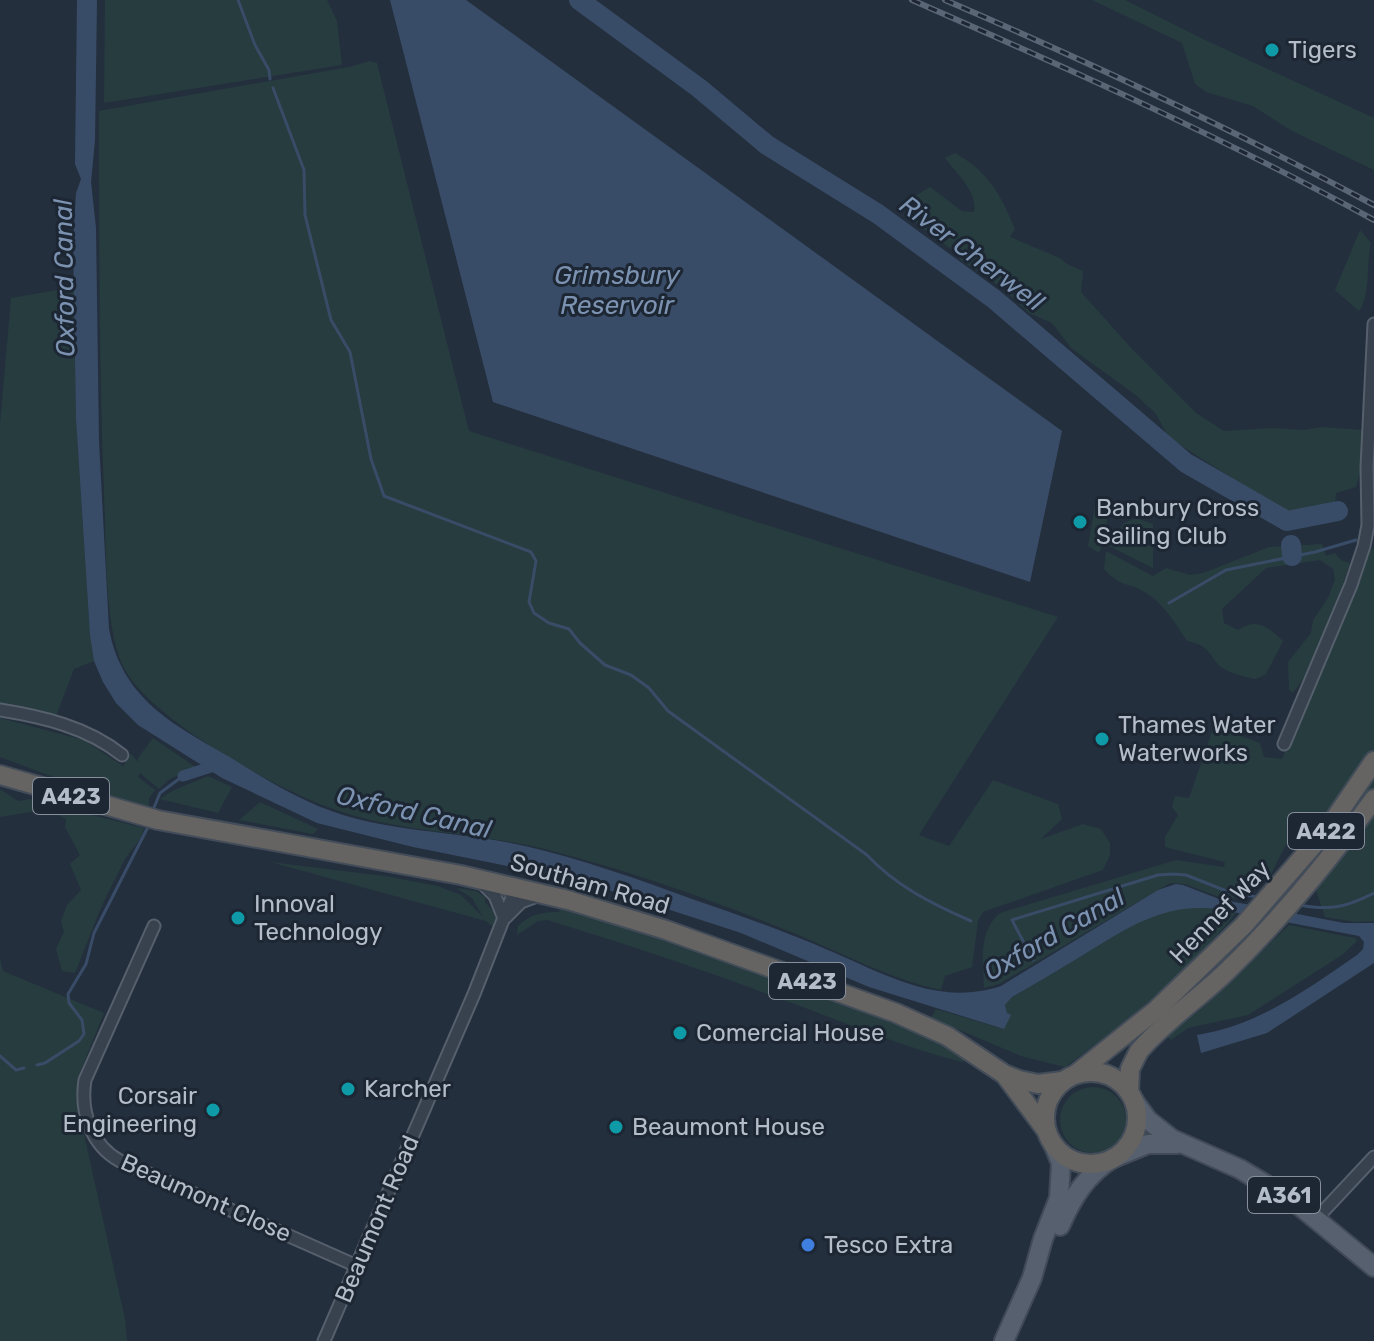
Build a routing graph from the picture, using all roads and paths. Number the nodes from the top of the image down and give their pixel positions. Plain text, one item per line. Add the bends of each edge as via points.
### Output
1 (1374, 324) edge
2 (1373, 388) edge
3 (0, 710) edge
4 (1284, 744) dead end
5 (122, 755) dead end
6 (1374, 761) edge
7 (0, 775) edge
8 (1374, 799) edge
9 (473, 877) junction
10 (516, 887) junction
11 (544, 894) junction
12 (503, 921) junction
13 (154, 926) dead end
14 (1004, 1074) junction
15 (1070, 1077) junction
16 (1132, 1097) junction
17 (1050, 1138) junction
18 (1180, 1144) junction
19 (1374, 1157) edge
20 (1114, 1158) junction
21 (1317, 1218) junction
22 (357, 1266) junction
23 (1374, 1267) edge
24 (1032, 1278) junction
25 (324, 1341) edge
26 (1004, 1341) edge

1 - 2 street
2 - 4 street via 1368,520 1358,565
3 - 5 street via 76,728
6 - 15 highway, Hennef Way / A422 via 1329,827 1244,925 1156,1010
7 - 9 highway, Southam Road / A423 via 151,818
8 - 16 highway, Hennef Way / A422 via 1266,930 1139,1051 1130,1069
9 - 10 highway, Southam Road / A423
9 - 12 street via 495,896
10 - 11 highway, Southam Road / A423
10 - 12 street, Beaumont Road
11 - 12 street, Beaumont Road via 521,902
11 - 14 highway, Southam Road / A423 via 666,930 896,1013 947,1036
12 - 22 street, Beaumont Road
13 - 22 street, Beaumont Close via 85,1080 84,1106 94,1137 120,1161
14 - 15 highway, Southam Road / A423 via 1038,1084
14 - 17 highway, Southam Road / A423
15 - 16 highway via 1100,1072 1122,1083
15 - 17 highway via 1049,1098 1044,1119
16 - 18 main road, A361 via 1153,1125
16 - 20 highway via 1136,1126
17 - 20 highway via 1075,1161
17 - 24 main road via 1061,1163 1061,1188
18 - 20 main road, A361 via 1148,1144
18 - 21 main road, A361 via 1240,1169
19 - 21 street
20 - 24 main road via 1077,1192
21 - 23 main road, A361
22 - 25 street, Beaumont Road
24 - 26 main road

